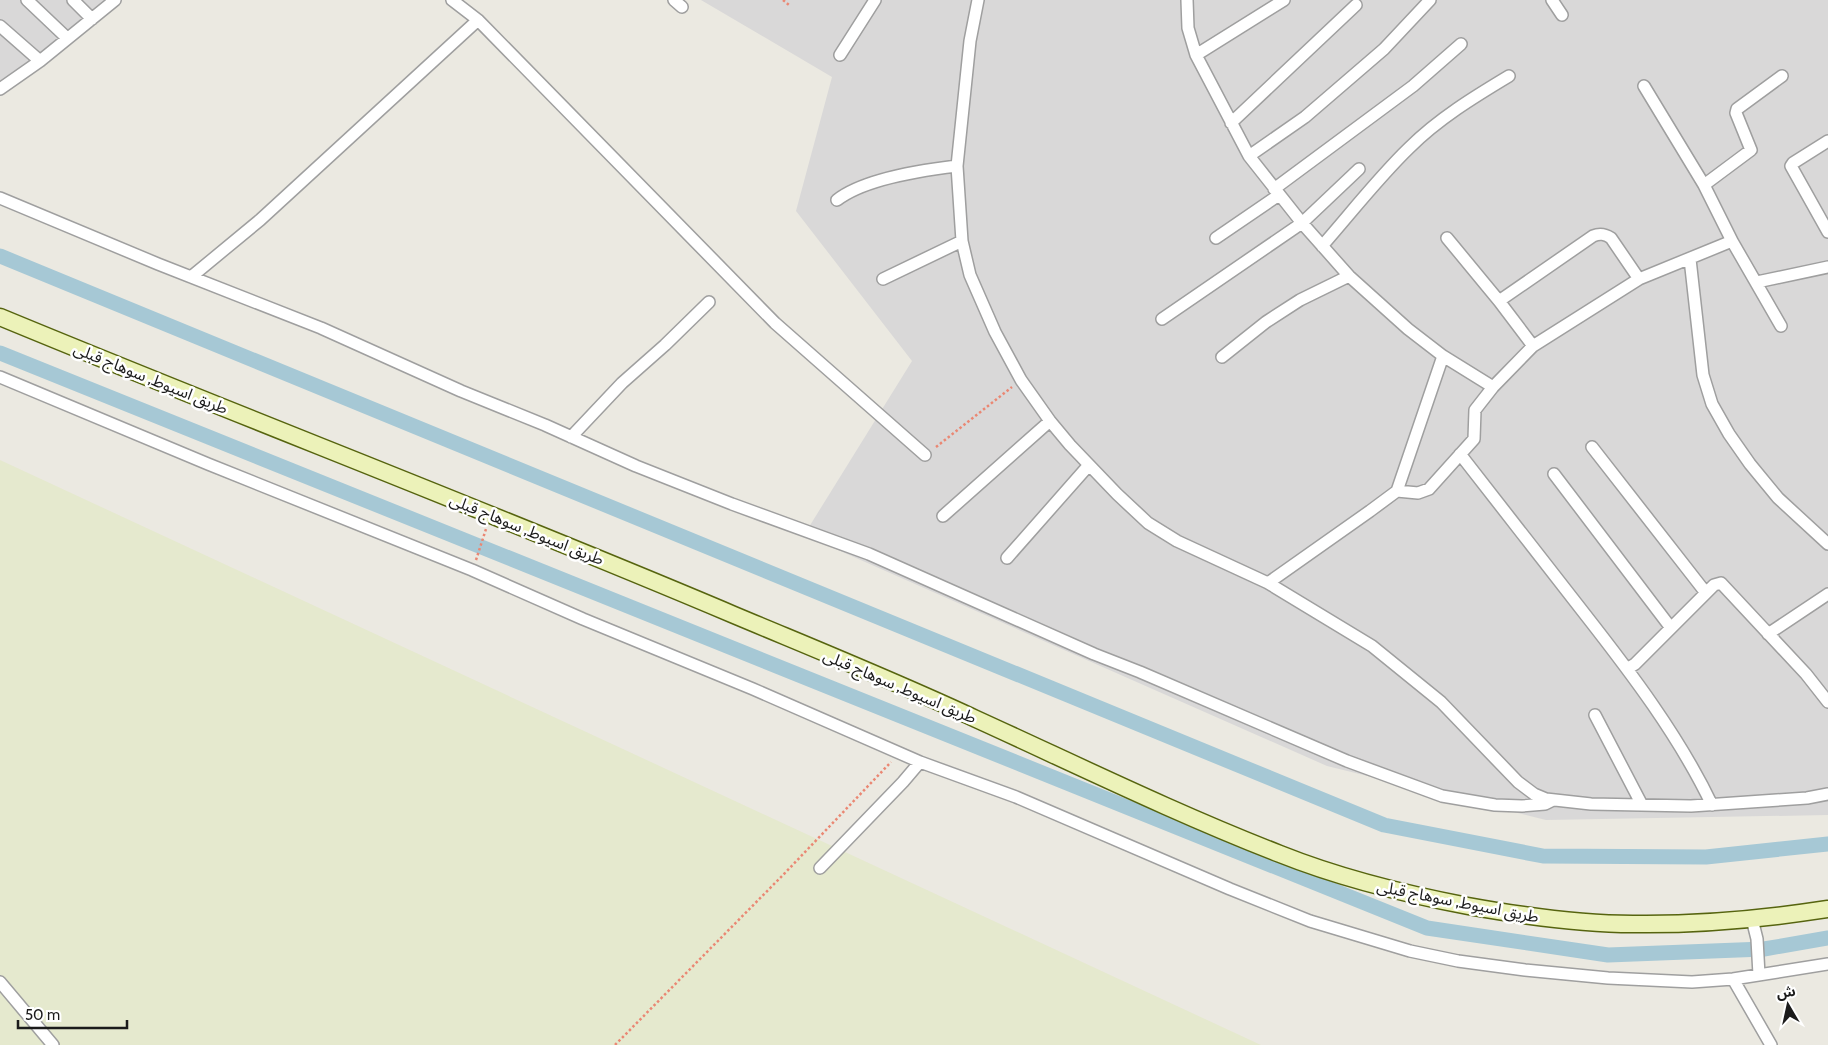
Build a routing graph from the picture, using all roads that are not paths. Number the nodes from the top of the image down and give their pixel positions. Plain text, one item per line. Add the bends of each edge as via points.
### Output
1 (28, 0) edge
2 (73, 0) edge
3 (115, 0) edge
4 (452, 0) edge
5 (875, 0) edge
6 (978, 0) edge
7 (1188, 0) edge
8 (1284, 0) edge
9 (1430, 0) edge
10 (1552, 0) edge
11 (1356, 5) dead end
12 (1562, 15) dead end
13 (92, 19) junction
14 (478, 20) junction
15 (0, 26) edge
16 (67, 38) junction
17 (1461, 44) dead end
18 (1196, 54) junction
19 (840, 55) dead end
20 (40, 61) junction
21 (1509, 76) dead end
22 (1782, 76) dead end
23 (2, 84) edge
24 (1644, 86) dead end
25 (1231, 122) junction
26 (1828, 141) edge
27 (1249, 156) junction
28 (957, 166) junction
29 (1359, 169) dead end
30 (1704, 185) junction
31 (1277, 192) junction
32 (0, 198) edge
33 (838, 200) dead end
34 (1302, 223) junction
35 (1828, 232) edge
36 (1216, 238) dead end
37 (1447, 238) dead end
38 (962, 241) junction
39 (1732, 241) junction
40 (1322, 246) junction
41 (1690, 259) junction
42 (1828, 267) edge
43 (1349, 276) junction
44 (190, 277) junction
45 (883, 279) dead end
46 (1639, 280) junction
47 (1757, 282) junction
48 (1499, 301) junction
49 (708, 302) dead end
50 (0, 316) edge
51 (1162, 320) dead end
52 (1781, 326) dead end
53 (1533, 346) junction
54 (1443, 356) junction
55 (1222, 357) dead end
56 (0, 377) edge
57 (1493, 387) junction
58 (1050, 421) junction
59 (571, 437) junction
60 (1592, 447) dead end
61 (1460, 454) junction
62 (925, 455) road end
63 (1089, 465) junction
64 (1554, 474) dead end
65 (1397, 491) junction
66 (943, 516) dead end
67 (1828, 544) edge
68 (1007, 558) dead end
69 (1268, 583) junction
70 (1706, 592) junction
71 (1828, 594) edge
72 (1670, 628) junction
73 (1768, 634) junction
74 (1627, 669) junction
75 (1828, 702) edge
76 (1595, 715) dead end
77 (920, 762) junction
78 (1828, 794) edge
79 (1553, 800) junction
80 (1642, 805) junction
81 (1712, 805) junction
82 (820, 868) dead end
83 (1828, 909) edge
84 (1752, 919) junction
85 (1828, 964) edge
86 (1759, 975) junction
87 (1734, 979) junction
88 (0, 982) edge
89 (53, 1045) edge
90 (1771, 1045) edge

1 - 16 street
2 - 13 street
3 - 13 street
4 - 14 street
5 - 19 street
6 - 28 street via 969,49
7 - 18 street via 1188,28
8 - 18 street
9 - 27 street via 1384,49 1305,117
10 - 12 street
11 - 25 street
13 - 16 street
14 - 44 street via 260,220
14 - 62 street via 775,323
15 - 20 street
16 - 20 street
17 - 31 street via 1413,86
18 - 25 street
20 - 23 street
21 - 40 street via 1445,118 1410,147
22 - 30 street via 1737,109 1751,150
24 - 30 street
25 - 27 street
26 - 35 street via 1791,166
27 - 31 street
28 - 33 street via 893,177 851,191
28 - 38 street
29 - 34 street
30 - 39 street
31 - 34 street
31 - 36 street
32 - 44 street
34 - 40 street
34 - 51 street
37 - 48 street
38 - 45 street
38 - 58 street via 970,275 995,332 1021,380
39 - 41 street
39 - 47 street
40 - 43 street
41 - 46 street
41 - 67 street via 1703,375 1712,404 1750,464 1778,498
42 - 47 street
43 - 54 street
43 - 55 street via 1300,300
44 - 59 street via 321,328
46 - 48 street via 1611,238 1599,234
46 - 53 street
47 - 52 street
48 - 53 street
49 - 59 street via 622,383
50 - 84 main road, طريق اسيوط, سوهاج قبلى via 731,614 969,715 1121,786 1284,856 1430,899 1520,915 1630,924
53 - 57 street
54 - 57 street
54 - 65 street
56 - 77 street via 472,570
57 - 61 street via 1475,410 1474,439
58 - 63 street
58 - 66 street
59 - 79 street via 681,484 869,554 1347,761 1442,796 1522,806
60 - 70 street
61 - 65 street via 1429,489 1418,493
61 - 74 street
63 - 68 street
63 - 69 street via 1148,523 1177,541
64 - 72 street
65 - 69 street
69 - 79 street via 1398,665 1441,702 1518,782 1534,794
70 - 72 street
70 - 73 street via 1720,583
71 - 73 street
72 - 74 street
73 - 75 street
74 - 81 street via 1699,777
76 - 80 street
77 - 82 street
77 - 87 street via 1016,797 1310,921 1410,950 1458,961 1608,978 1692,982
78 - 81 street
79 - 80 street
80 - 81 street
83 - 84 main road, طريق اسيوط, سوهاج قبلى
84 - 86 street
85 - 86 street
86 - 87 street
87 - 90 street
88 - 89 street

